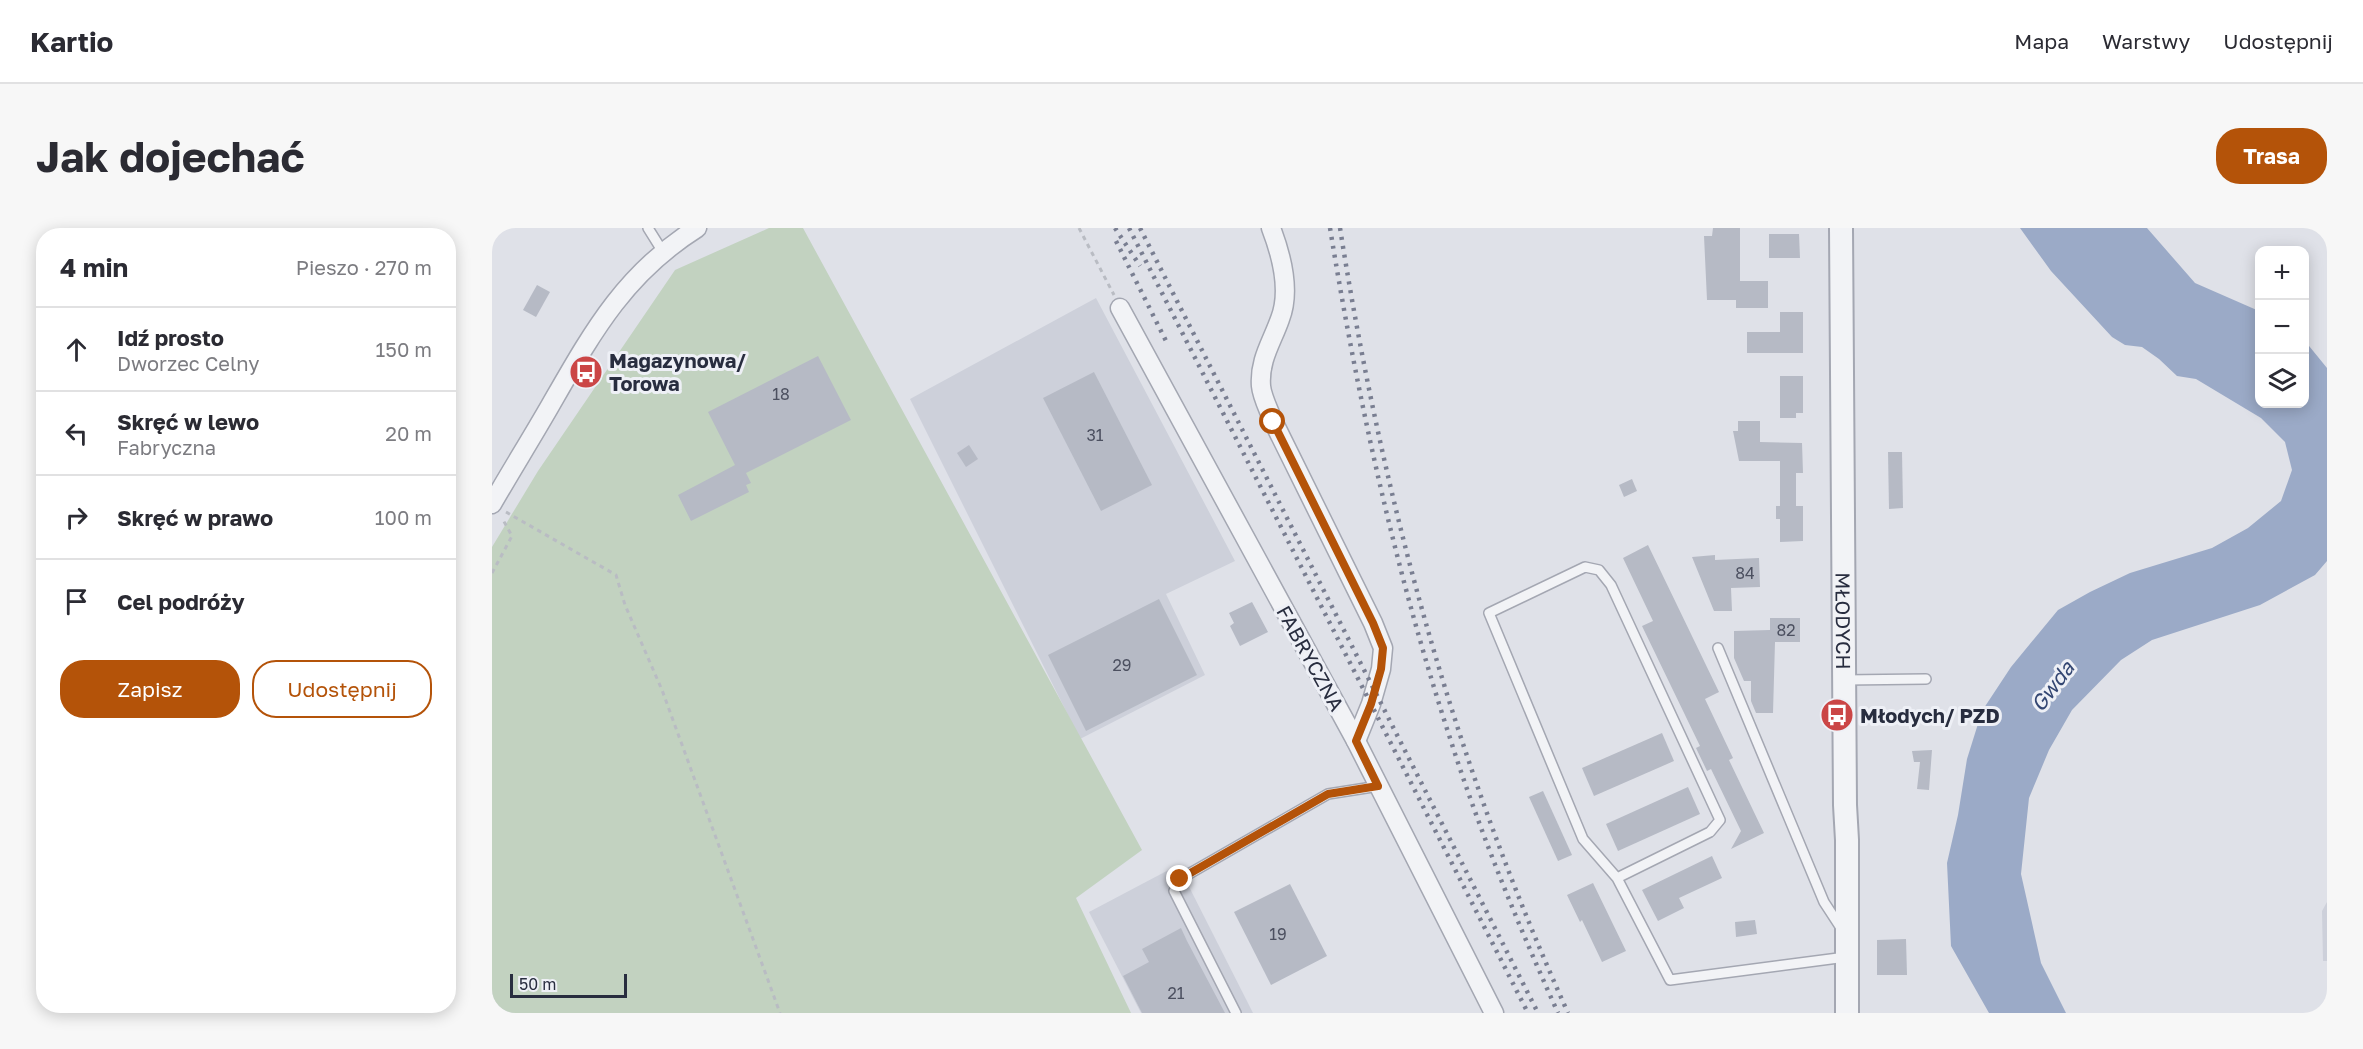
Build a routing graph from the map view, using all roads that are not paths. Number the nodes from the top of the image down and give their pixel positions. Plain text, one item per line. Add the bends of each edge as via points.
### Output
1 (648, 228) edge
2 (697, 228) edge
3 (1271, 228) edge
4 (1841, 228) edge
5 (663, 252) junction
6 (1120, 308) road end
7 (492, 504) edge
8 (1718, 648) dead end
9 (1926, 679) dead end
10 (1844, 680) junction
11 (1356, 741) junction
12 (1378, 786) junction
13 (1617, 878) junction
14 (1846, 946) junction
15 (1236, 1013) edge
16 (1494, 1013) edge
17 (1847, 1013) edge

1 - 5 lane
2 - 5 street
3 - 11 street via 1280,251 1284,287 1282,317 1263,357 1261,387 1273,422 1383,648 1375,691
4 - 10 street, MŁODYCH
5 - 7 street via 610,307
6 - 11 street, FABRYCZNA
8 - 14 lane
9 - 10 lane
10 - 14 street, MŁODYCH
11 - 12 street, FABRYCZNA
12 - 15 lane via 1328,794 1180,879 1174,891
12 - 16 street, FABRYCZNA
13 - 13 lane via 1710,832 1720,820 1611,585 1599,570 1585,567 1489,613 1583,839
13 - 14 lane via 1670,980
14 - 17 street, MŁODYCH

